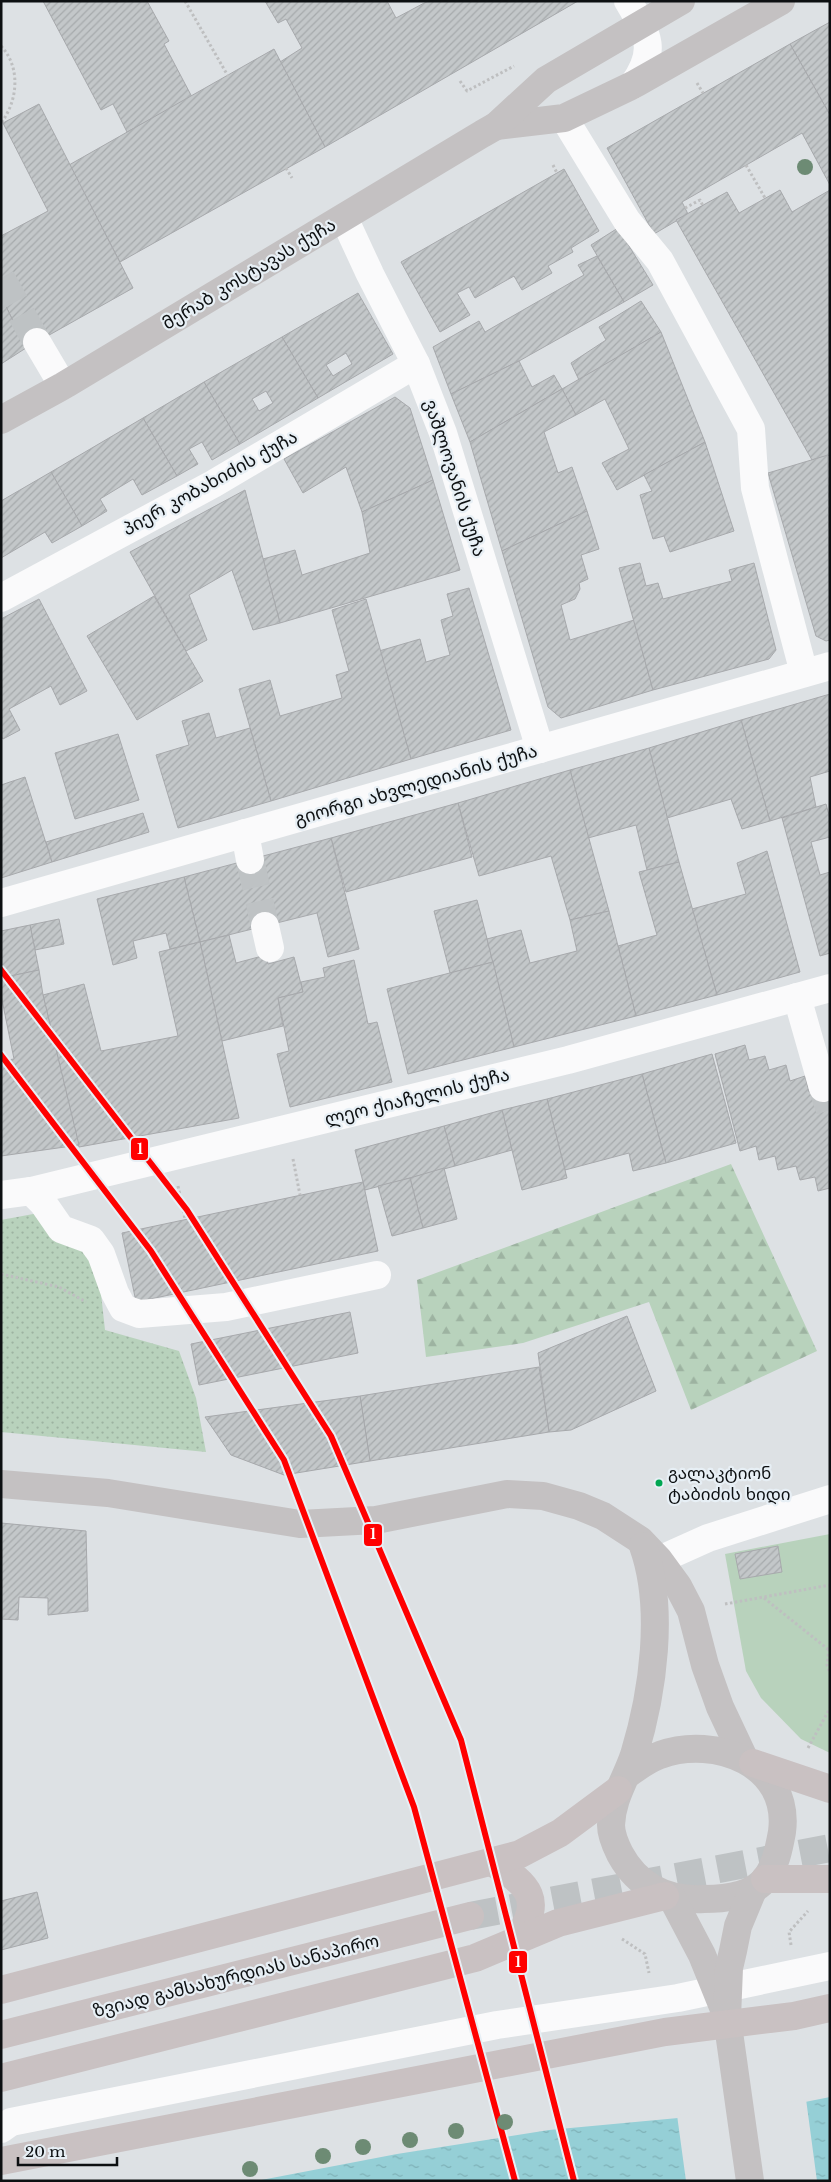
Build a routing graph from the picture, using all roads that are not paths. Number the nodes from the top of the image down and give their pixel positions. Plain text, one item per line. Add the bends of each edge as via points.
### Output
1 (628, 1) edge
2 (681, 1) edge
3 (781, 1) edge
4 (642, 25) junction
5 (633, 85) junction
6 (564, 118) junction
7 (496, 126) junction
8 (344, 218) junction
9 (37, 342) tunnel mouth
10 (416, 364) junction
11 (63, 386) junction
12 (1, 420) edge
13 (1, 598) edge
14 (830, 666) edge
15 (804, 673) junction
16 (540, 749) junction
17 (1, 903) edge
18 (830, 988) edge
19 (797, 997) junction
20 (824, 1088) tunnel mouth
21 (30, 1191) junction
22 (1, 1196) edge
23 (377, 1274) dead end
24 (1, 1484) edge
25 (830, 1499) edge
26 (640, 1540) junction
27 (659, 1560) junction
28 (748, 1761) junction
29 (623, 1782) junction
30 (830, 1788) edge
31 (493, 1863) junction
32 (830, 1879) edge
33 (759, 1885) junction
34 (669, 1897) junction
35 (470, 1916) tunnel mouth
36 (516, 1940) junction
37 (830, 1966) edge
38 (1, 1990) edge
39 (830, 2008) edge
40 (727, 2018) junction
41 (1, 2035) edge
42 (1, 2078) edge
43 (1, 2129) edge
44 (1, 2161) edge
45 (750, 2181) edge

1 - 4 street
2 - 4 main road, მერაბ კოსტავას ქუჩა
3 - 5 main road, მერაბ კოსტავას ქუჩა
4 - 5 street via 648,40 647,54 643,71
4 - 7 main road, მერაბ კოსტავას ქუჩა via 546,80
5 - 6 main road, მერაბ კოსტავას ქუჩა
6 - 7 main road, მერაბ კოსტავას ქუჩა
6 - 15 street via 627,221 660,261 751,428 755,488
7 - 8 main road, მერაბ კოსტავას ქუჩა
8 - 10 street, ვაშლოვანის ქუჩა
8 - 11 main road, მერაბ კოსტავას ქუჩა
9 - 11 street
10 - 13 street, პიერ კობახიძის ქუჩა via 213,484
10 - 16 street, ვაშლოვანის ქუჩა via 443,433
11 - 12 main road, მერაბ კოსტავას ქუჩა
14 - 15 street, გიორგი ახვლედიანის ქუჩა
15 - 16 street, გიორგი ახვლედიანის ქუჩა
16 - 17 street, გიორგი ახვლედიანის ქუჩა via 248,847
18 - 19 street, ლეო ქიაჩელის ქუჩა
19 - 20 street
19 - 21 street, ლეო ქიაჩელის ქუჩა via 568,1060
21 - 22 street, ლეო ქიაჩელის ქუჩა
21 - 23 street via 61,1229 91,1240 101,1254 123,1308 139,1314 226,1307
24 - 26 main road via 108,1493 300,1524 376,1520 506,1494 526,1494 595,1512
25 - 27 street via 708,1538
26 - 27 main road
26 - 29 main road via 649,1569 654,1619 643,1727
27 - 28 main road via 691,1611 720,1706
28 - 29 main road via 715,1751 681,1751 643,1763
28 - 30 highway
28 - 33 main road via 766,1776 781,1805 780,1844 774,1864
29 - 31 highway via 560,1833 520,1854
29 - 34 main road via 611,1828 616,1847 630,1871 644,1884
31 - 36 highway via 522,1881 531,1901 526,1927
31 - 38 highway
32 - 33 highway
33 - 34 main road via 713,1899
33 - 40 main road via 738,1926 729,1968
34 - 36 highway via 585,1914
34 - 40 main road via 702,1954
35 - 41 highway, ზვიად გამსახურდიას სანაპირო
36 - 42 highway via 475,1958
37 - 43 street via 654,2001 498,2025 30,2118 11,2122
39 - 44 highway via 794,2016 665,2032
40 - 45 main road

